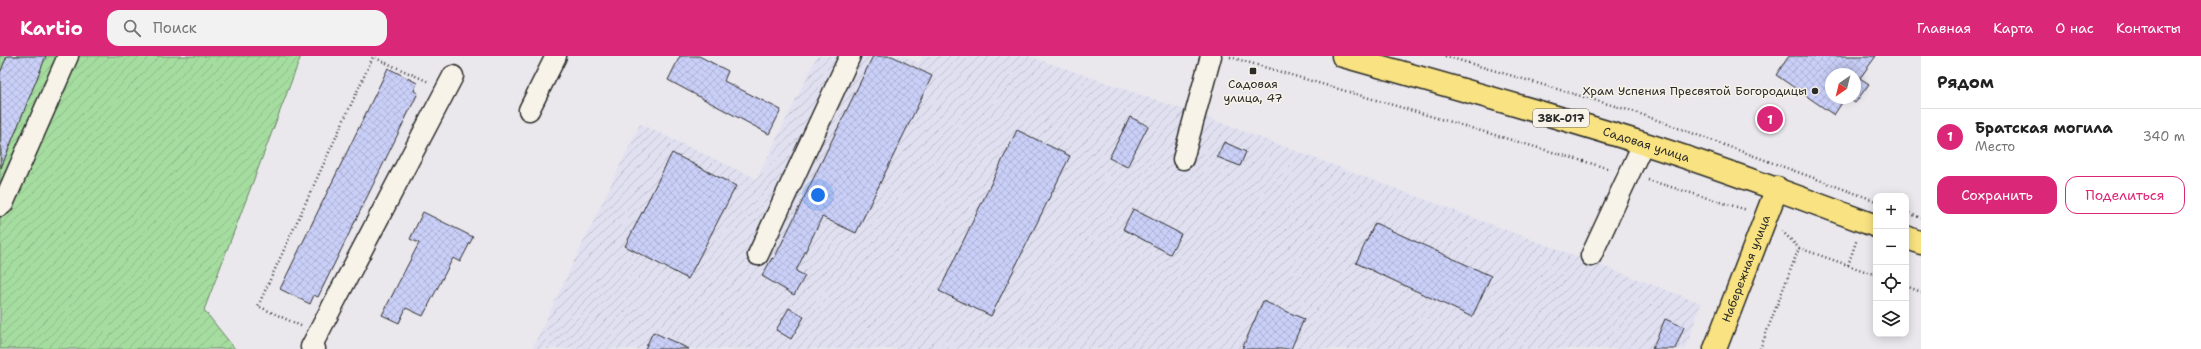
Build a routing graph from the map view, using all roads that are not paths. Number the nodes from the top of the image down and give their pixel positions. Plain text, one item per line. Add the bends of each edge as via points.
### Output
1 (68, 56) edge
2 (556, 56) edge
3 (850, 56) edge
4 (1211, 56) edge
5 (1342, 56) edge
6 (1371, 60) edge
7 (453, 76) dead end
8 (529, 110) dead end
9 (1643, 144) junction
10 (1183, 159) dead end
11 (1777, 188) junction
12 (0, 206) edge
13 (1873, 225) edge
14 (1909, 238) edge
15 (1921, 243) edge
16 (758, 255) dead end
17 (1591, 256) dead end
18 (311, 342) edge
19 (1715, 349) edge

1 - 12 lane
2 - 8 lane
3 - 16 lane
4 - 10 lane
5 - 6 main road, Садовая улица / 38К-017
6 - 9 main road, Садовая улица / 38К-017
7 - 18 lane
9 - 11 main road, Садовая улица / 38К-017
9 - 17 lane
11 - 13 main road, Садовая улица / 38К-017
11 - 19 main road, Набережная улица
14 - 15 main road

